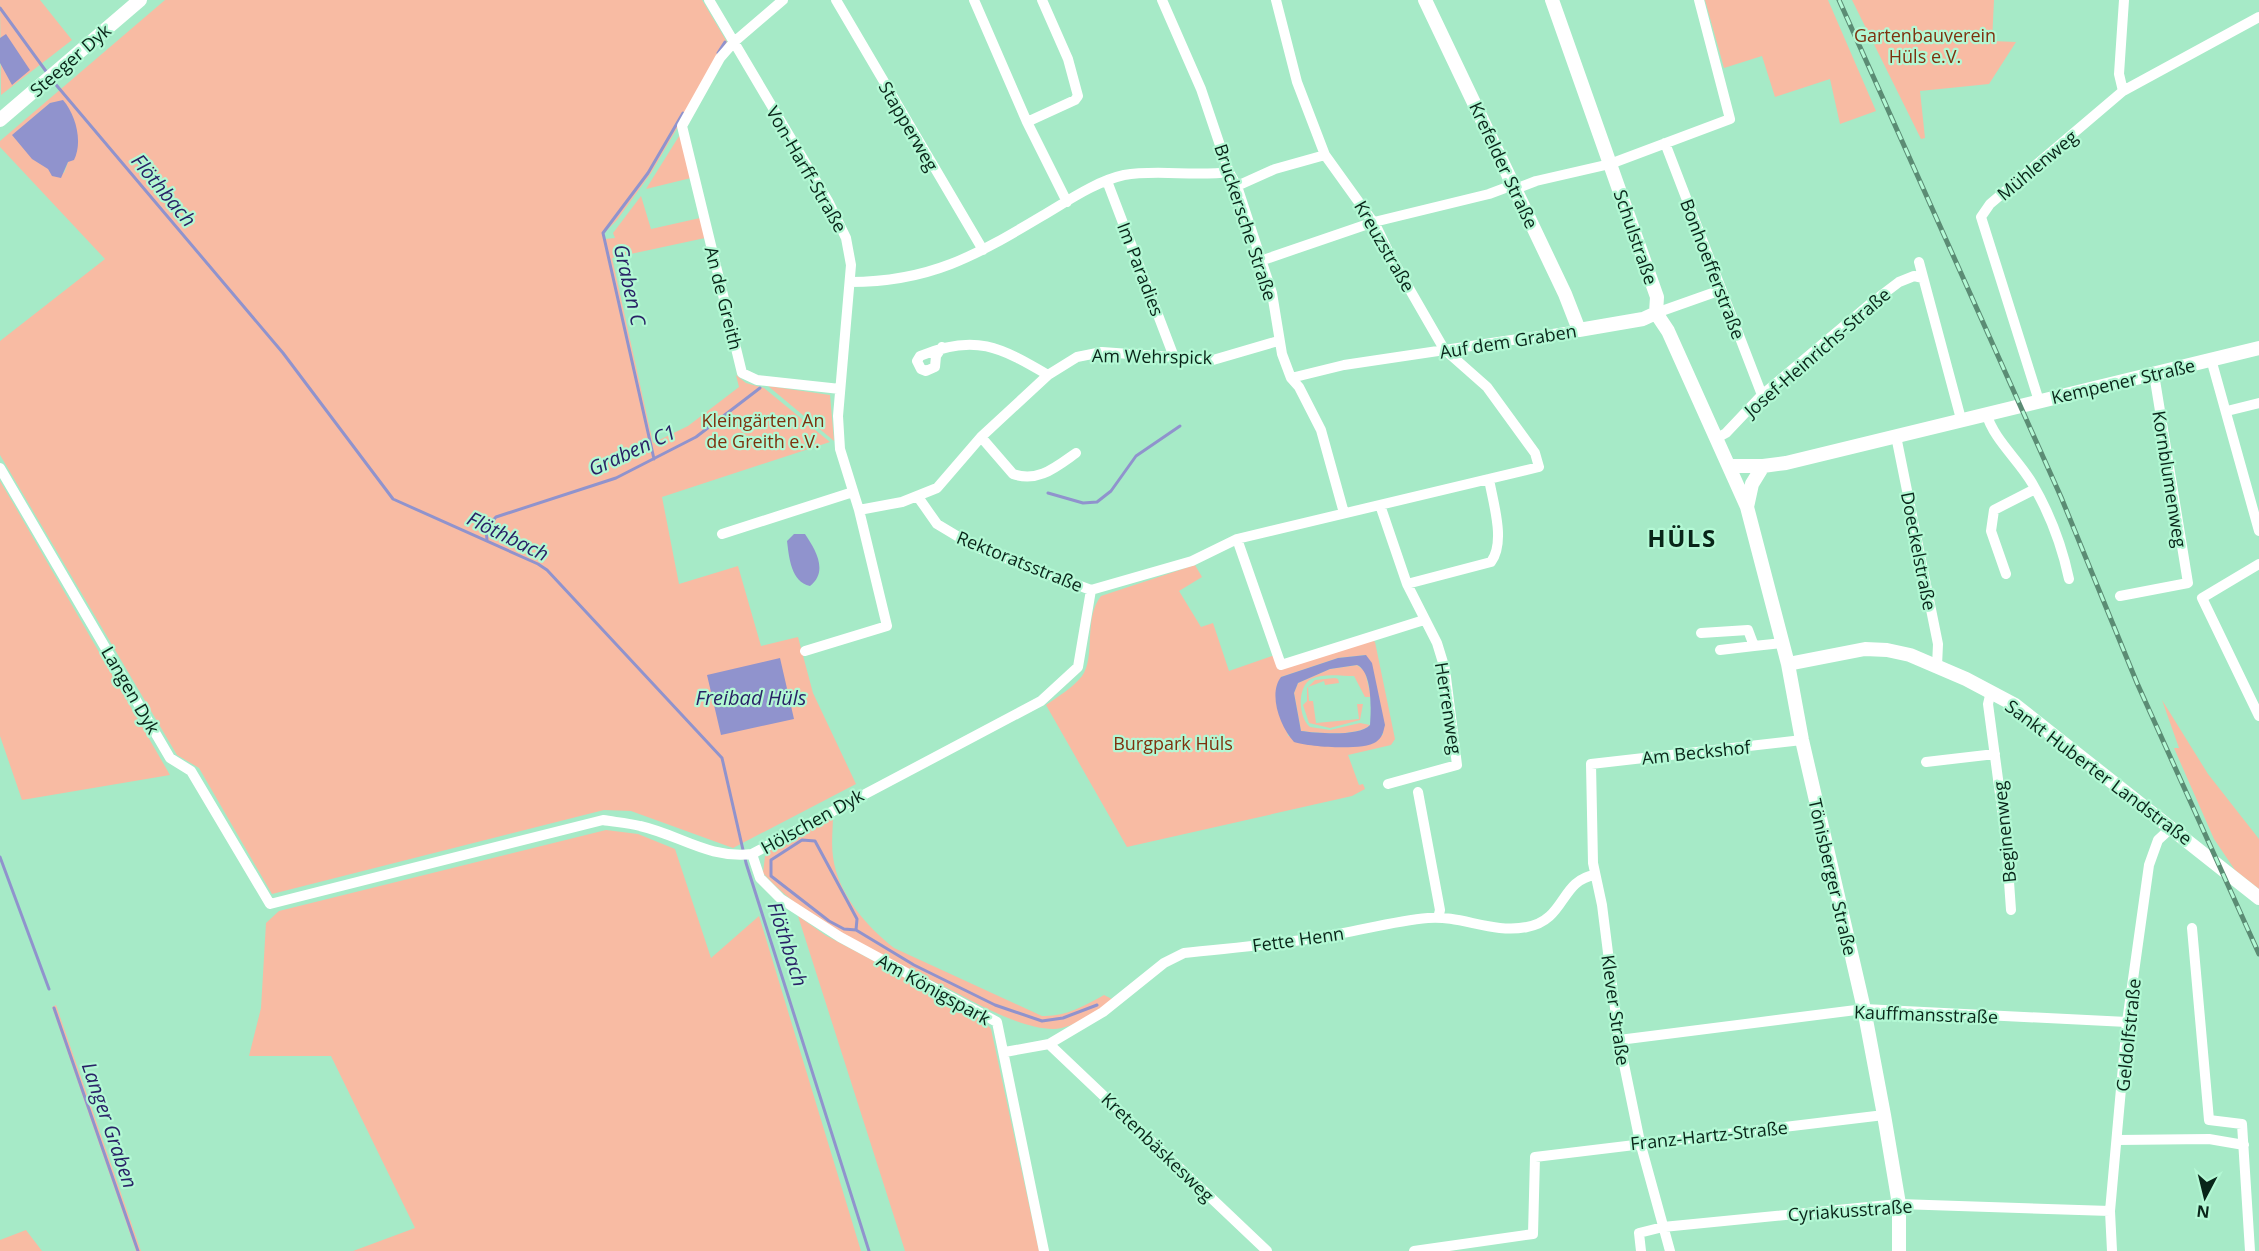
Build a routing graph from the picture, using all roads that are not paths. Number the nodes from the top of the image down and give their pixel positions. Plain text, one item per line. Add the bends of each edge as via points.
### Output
1 (141, 0) edge
2 (709, 0) edge
3 (783, 0) edge
4 (837, 0) edge
5 (974, 0) edge
6 (1042, 0) edge
7 (1162, 0) edge
8 (1276, 0) edge
9 (1425, 0) edge
10 (1552, 0) edge
11 (1699, 0) edge
12 (2124, 0) edge
13 (2258, 19) edge
14 (734, 42) junction
15 (2124, 91) junction
16 (0, 120) edge
17 (1027, 122) junction
18 (1665, 143) junction
19 (1325, 155) junction
20 (1610, 164) junction
21 (1229, 172) junction
22 (1107, 181) junction
23 (1237, 186) junction
24 (1514, 187) junction
25 (1067, 202) junction
26 (1374, 222) junction
27 (983, 250) junction
28 (1263, 260) junction
29 (1919, 262) dead end
30 (1923, 278) junction
31 (850, 282) junction
32 (1721, 290) junction
33 (1656, 313) junction
34 (1579, 330) junction
35 (1278, 341) junction
36 (942, 347) dead end
37 (2259, 348) edge
38 (1444, 349) junction
39 (1174, 357) junction
40 (2211, 359) junction
41 (2154, 374) junction
42 (1048, 375) junction
43 (1292, 378) junction
44 (840, 389) junction
45 (1762, 395) junction
46 (2039, 401) junction
47 (2259, 403) edge
48 (2227, 411) junction
49 (1986, 413) junction
50 (1961, 419) junction
51 (1896, 436) junction
52 (981, 437) junction
53 (1717, 438) junction
54 (1076, 453) dead end
55 (1730, 466) junction
56 (1763, 466) junction
57 (1539, 467) joint
58 (0, 468) edge
59 (1490, 479) junction
60 (2035, 489) junction
61 (853, 492) junction
62 (918, 497) junction
63 (1380, 505) junction
64 (1747, 507) junction
65 (859, 510) junction
66 (1344, 513) junction
67 (2259, 531) edge
68 (722, 534) dead end
69 (1237, 539) junction
70 (2259, 564) edge
71 (2006, 574) dead end
72 (2069, 579) dead end
73 (1407, 584) junction
74 (1091, 590) junction
75 (2120, 596) dead end
76 (1424, 620) junction
77 (1701, 633) dead end
78 (1782, 643) junction
79 (1754, 646) junction
80 (1720, 650) dead end
81 (805, 651) dead end
82 (1788, 664) junction
83 (1937, 666) junction
84 (1991, 691) junction
85 (2259, 716) edge
86 (1802, 740) junction
87 (1995, 754) junction
88 (1926, 762) dead end
89 (1591, 764) joint
90 (1388, 784) dead end
91 (1418, 792) dead end
92 (2172, 827) junction
93 (752, 854) junction
94 (1595, 875) junction
95 (2259, 898) edge
96 (270, 904) joint
97 (2011, 910) dead end
98 (1438, 918) junction
99 (2192, 928) dead end
100 (1864, 1009) junction
101 (2127, 1022) junction
102 (1619, 1041) junction
103 (1049, 1044) junction
104 (1005, 1052) junction
105 (1884, 1115) junction
106 (2210, 1120) junction
107 (2209, 1139) junction
108 (2118, 1140) junction
109 (1640, 1143) junction
110 (2244, 1145) junction
111 (1899, 1204) junction
112 (2110, 1211) junction
113 (1663, 1227) junction
114 (1044, 1251) edge
115 (1267, 1251) edge
116 (1414, 1251) edge
117 (1641, 1251) edge
118 (1670, 1251) edge
119 (1899, 1251) edge
120 (2112, 1251) edge
121 (2250, 1251) edge

1 - 16 street, Steeger Dyk
2 - 14 street, Von-Harff-Straße
3 - 14 street
4 - 27 street, Stapperweg
5 - 17 street
6 - 17 street via 1068,59 1078,96
7 - 21 street, Bruckersche Straße via 1201,89
8 - 19 street, Kreuzstraße via 1297,82
9 - 24 street, Krefelder Straße
10 - 20 street, Schulstraße
11 - 18 street via 1730,119
12 - 15 street via 2119,74
13 - 15 street, Mühlenweg
14 - 31 street, Von-Harff-Straße via 846,238
14 - 44 street, An de Greith via 682,126 742,373 757,380
15 - 46 street, Mühlenweg via 1990,204 1981,217
17 - 25 street
18 - 20 street
18 - 32 street, Bonhoefferstraße
19 - 23 street via 1275,169
19 - 26 street, Kreuzstraße
20 - 24 street
20 - 33 street, Schulstraße via 1657,297
21 - 22 street via 1206,176 1124,175
21 - 23 street, Bruckersche Straße
22 - 25 street
22 - 39 street, Im Paradies
23 - 28 street, Bruckersche Straße
24 - 26 street
24 - 34 street, Krefelder Straße
25 - 27 street
26 - 28 street
26 - 38 street, Kreuzstraße
27 - 31 street via 949,267 893,279
28 - 35 street, Bruckersche Straße
29 - 30 street
30 - 45 street, Josef-Heinrichs-Straße via 1914,276 1889,289
30 - 50 street
31 - 44 street, Von-Harff-Straße
32 - 33 street, Auf dem Graben
32 - 45 street, Bonhoefferstraße
33 - 34 street, Auf dem Graben via 1643,319
33 - 53 street, Schulstraße
34 - 38 street, Auf dem Graben
35 - 39 street, Am Wehrspick via 1213,360
35 - 43 street, Bruckersche Straße
36 - 42 street via 960,343 993,346
37 - 40 street, Kempener Straße
38 - 43 street, Auf dem Graben via 1328,368
38 - 57 street, Kreuzstraße via 1487,387 1513,419 1535,453
39 - 42 street, Am Wehrspick via 1089,353 1062,364
40 - 41 street, Kempener Straße
40 - 48 street
41 - 46 street, Kempener Straße
41 - 75 street, Kornblumenweg via 2188,583
42 - 52 street, Am Wehrspick
43 - 66 street, Bruckersche Straße via 1321,430
44 - 61 street, Von-Harff-Straße via 840,449
45 - 53 street, Josef-Heinrichs-Straße
46 - 49 street, Kempener Straße
47 - 48 street
48 - 67 street
49 - 50 street, Kempener Straße
49 - 60 street via 1993,430
50 - 51 street, Kempener Straße
51 - 56 street, Kempener Straße
51 - 83 street, Doeckelstraße via 1938,644
52 - 54 street via 1018,476 1048,473
52 - 62 street, Am Wehrspick via 937,488
53 - 55 street, Schulstraße
55 - 56 street, Kempener Straße
55 - 64 street, Tönisberger Straße
56 - 64 street via 1752,484
57 - 59 street, Rektoratsstraße
58 - 96 street, Langen Dyk via 170,758 191,771
59 - 63 street, Rektoratsstraße
59 - 73 street via 1497,539 1497,554 1491,562
60 - 71 street via 1994,510 1991,531
60 - 72 street via 2050,517
61 - 65 street, Von-Harff-Straße
61 - 68 street
62 - 65 street, Am Wehrspick
62 - 74 street, Rektoratsstraße via 937,524 957,537
63 - 66 street, Rektoratsstraße
63 - 73 street, Herrenweg
64 - 78 street, Tönisberger Straße
65 - 81 street, Von-Harff-Straße via 887,626
66 - 69 street, Rektoratsstraße
69 - 74 street, Rektoratsstraße via 1192,561
69 - 76 street via 1281,665
70 - 85 street via 2202,598
73 - 76 street, Herrenweg
74 - 93 street, Hölschen Dyk via 1078,667 1041,701
76 - 90 street, Herrenweg via 1445,669 1457,765
77 - 79 street via 1748,630
78 - 79 street
78 - 82 street, Tönisberger Straße
79 - 80 street
82 - 83 street, Sankt Huberter Landstraße via 1865,650 1887,650
82 - 86 street, Tönisberger Straße
83 - 84 street, Sankt Huberter Landstraße
84 - 87 street, Beginenweg via 1988,704
84 - 92 street, Sankt Huberter Landstraße via 2015,705
86 - 89 street, Am Beckshof
86 - 100 street, Tönisberger Straße
87 - 88 street
87 - 97 street, Beginenweg
89 - 94 street, Klever Straße
91 - 98 street via 1440,910
92 - 95 street, Sankt Huberter Landstraße
92 - 101 street, Geldolfstraße via 2152,850
93 - 96 street, Hölschen Dyk via 739,856 695,848 641,826 603,820
93 - 104 street, Am Königspark via 760,878 782,899 840,937 997,1022
94 - 98 street, Fette Henn via 1581,878 1544,923 1512,929
94 - 102 street, Klever Straße
98 - 103 street, Fette Henn via 1317,938 1184,953 1164,963 1103,1012
99 - 106 street
100 - 101 street, Kauffmansstraße
100 - 102 street, Kauffmansstraße
100 - 105 street, Tönisberger Straße
101 - 108 street, Geldolfstraße
102 - 109 street, Klever Straße
103 - 104 street, Fette Henn
103 - 115 street, Kretenbäskesweg
104 - 114 street, Am Königspark
105 - 109 street, Franz-Hartz-Straße
105 - 111 street, Tönisberger Straße
106 - 107 street
106 - 110 street via 2242,1124
107 - 108 street
107 - 110 street
108 - 112 street, Geldolfstraße
109 - 113 street, Klever Straße
109 - 116 street, Franz-Hartz-Straße via 1535,1157 1533,1234
110 - 121 street
111 - 112 street, Cyriakusstraße
111 - 113 street, Cyriakusstraße
111 - 119 street, Tönisberger Straße
112 - 120 street, Geldolfstraße
113 - 117 street via 1639,1233
113 - 118 street, Klever Straße

